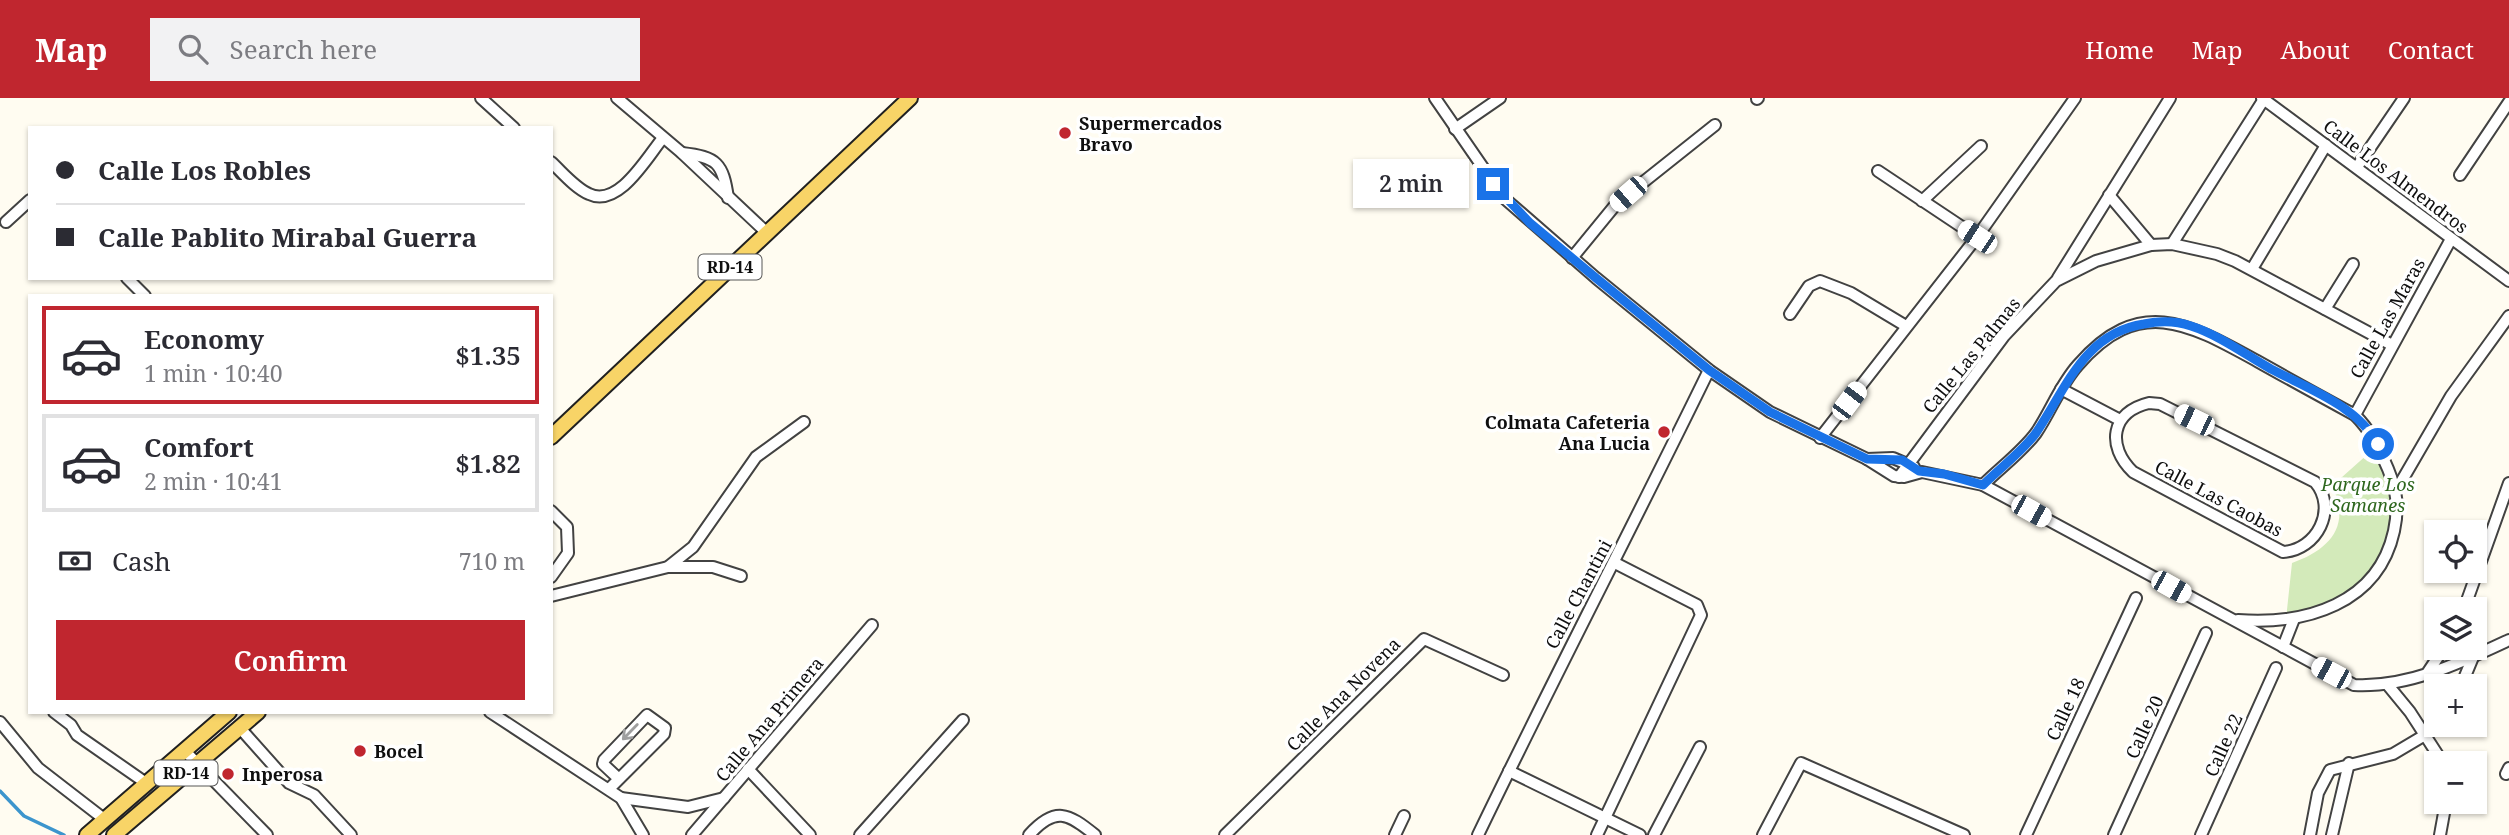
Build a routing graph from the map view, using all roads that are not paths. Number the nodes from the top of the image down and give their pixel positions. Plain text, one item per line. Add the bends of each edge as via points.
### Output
1 (481, 98) edge
2 (617, 98) edge
3 (909, 98) edge
4 (1434, 98) edge
5 (1500, 98) edge
6 (2076, 98) edge
7 (2170, 98) edge
8 (2404, 98) edge
9 (2263, 99) edge
10 (2509, 102) edge
11 (1715, 125) dead end
12 (512, 126) edge
13 (1455, 129) junction
14 (662, 139) junction
15 (2326, 145) junction
16 (1981, 146) dead end
17 (682, 153) junction
18 (553, 164) edge
19 (2357, 167) junction
20 (1878, 171) dead end
21 (2460, 175) dead end
22 (2109, 195) junction
23 (728, 198) junction
24 (1922, 201) junction
25 (28, 202) edge
26 (6, 222) dead end
27 (766, 232) junction
28 (1977, 237) junction
29 (2451, 239) junction
30 (2172, 244) junction
31 (2151, 245) junction
32 (1572, 258) junction
33 (2353, 264) dead end
34 (2252, 269) junction
35 (129, 280) edge
36 (2056, 281) junction
37 (2509, 281) edge
38 (143, 294) edge
39 (2325, 309) junction
40 (1790, 314) dead end
41 (2509, 316) edge
42 (1906, 326) junction
43 (2392, 345) junction
44 (1709, 370) junction
45 (2061, 389) junction
46 (2355, 415) junction
47 (2120, 420) junction
48 (804, 422) dead end
49 (553, 435) edge
50 (1820, 438) junction
51 (1867, 459) junction
52 (1909, 464) junction
53 (1919, 471) junction
54 (1899, 477) junction
55 (2509, 483) edge
56 (1983, 485) junction
57 (2397, 489) junction
58 (553, 513) edge
59 (1615, 563) junction
60 (668, 567) junction
61 (553, 574) edge
62 (741, 576) dead end
63 (553, 596) edge
64 (2468, 597) edge
65 (2136, 598) dead end
66 (2294, 619) junction
67 (2232, 620) junction
68 (872, 625) dead end
69 (2206, 633) dead end
70 (2509, 640) edge
71 (2283, 648) junction
72 (2487, 650) edge
73 (2436, 660) edge
74 (2464, 660) edge
75 (2276, 668) dead end
76 (2428, 672) junction
77 (1503, 675) dead end
78 (2387, 684) junction
79 (57, 714) edge
80 (227, 714) edge
81 (256, 714) edge
82 (493, 714) edge
83 (963, 720) dead end
84 (0, 722) edge
85 (240, 728) junction
86 (2424, 732) edge
87 (2424, 736) edge
88 (1700, 747) dead end
89 (184, 750) junction
90 (2349, 763) junction
91 (196, 764) junction
92 (748, 769) junction
93 (1508, 771) junction
94 (619, 779) junction
95 (146, 783) junction
96 (609, 789) junction
97 (621, 798) junction
98 (724, 798) junction
99 (2444, 814) edge
100 (1404, 816) dead end
101 (1605, 819) junction
102 (96, 826) edge
103 (114, 835) edge
104 (267, 835) edge
105 (351, 835) edge
106 (643, 835) edge
107 (692, 835) edge
108 (810, 835) edge
109 (860, 835) edge
110 (1029, 835) edge
111 (1095, 835) edge
112 (1225, 835) edge
113 (1395, 835) edge
114 (1478, 835) edge
115 (1597, 835) edge
116 (1640, 835) edge
117 (1654, 835) edge
118 (1763, 835) edge
119 (1964, 835) edge
120 (2026, 835) edge
121 (2115, 835) edge
122 (2201, 835) edge
123 (2310, 835) edge
124 (2332, 835) edge
125 (2440, 835) edge

1 - 12 street
2 - 14 street
3 - 27 main road, RD-14
4 - 13 street
5 - 13 street
6 - 28 street
7 - 22 street
8 - 19 street
9 - 15 street, Calle Los Almendros
9 - 30 street
10 - 21 street
11 - 32 street via 1617,203
13 - 32 street via 1504,198
14 - 17 street
14 - 18 street via 615,193 600,198 586,194
15 - 19 street, Calle Los Almendros
15 - 34 street
16 - 24 street
17 - 23 street
17 - 23 street via 714,161 725,177
19 - 29 street, Calle Los Almendros
20 - 24 street
22 - 31 street
22 - 36 street
23 - 27 street
24 - 28 street
25 - 26 street
27 - 49 main road, RD-14
28 - 42 street
29 - 37 street, Calle Los Almendros
29 - 43 street, Calle Las Maras
30 - 31 street, Calle Las Palmas
30 - 34 street, Calle Las Palmas via 2217,254
31 - 36 street, Calle Las Palmas via 2096,261
32 - 44 street
33 - 39 street
34 - 39 street, Calle Las Palmas
35 - 38 street
36 - 52 street, Calle Las Palmas via 2004,336
39 - 43 street, Calle Las Palmas
40 - 42 street via 1809,286 1820,281 1851,293
41 - 57 street via 2451,396
42 - 50 street
43 - 46 street, Calle Las Maras
44 - 50 street via 1770,412
44 - 59 street, Calle Chantini
45 - 46 street via 2075,368 2110,334 2131,326 2176,323 2206,333
45 - 47 street
45 - 56 street via 2034,435
46 - 57 street via 2372,434
47 - 47 street, Calle Las Caobas via 2138,405 2160,404 2290,467 2321,489 2321,528 2306,544 2283,552 2146,479 2121,458 2116,438
48 - 60 street via 756,457 693,547
50 - 51 street
51 - 52 street via 1893,458
51 - 54 street
52 - 53 street
52 - 54 street, Calle Las Palmas
53 - 54 street
53 - 56 street
55 - 64 street
56 - 67 street
57 - 66 street via 2392,538 2378,571 2335,606
58 - 61 street via 567,527 568,553
59 - 93 street, Calle Chantini
59 - 101 street via 1697,605 1701,615
60 - 62 street via 713,567
60 - 63 street
65 - 120 street, Calle 18
66 - 67 street
66 - 71 street
67 - 71 street
68 - 92 street, Calle Ana Primera
69 - 121 street, Calle 20
70 - 72 street
71 - 78 street via 2354,685
73 - 76 street
74 - 76 street
75 - 122 street, Calle 22
76 - 78 street
77 - 112 street, Calle Ana Novena via 1424,639
78 - 86 street
79 - 95 street via 77,735
80 - 89 main road, RD-14
81 - 85 main road, RD-14
82 - 96 street
83 - 109 street
84 - 102 street
85 - 91 main road, RD-14
85 - 105 street via 289,783 314,795
87 - 90 street via 2393,754
88 - 117 street
89 - 91 street
89 - 95 main road, RD-14
90 - 123 street via 2330,770 2318,793
90 - 124 street
91 - 103 main road, RD-14
91 - 104 street
92 - 98 street, Calle Ana Primera
92 - 108 street
93 - 101 street
93 - 114 street, Calle Chantini
94 -> 94 street via 666,731 651,716 604,760
94 - 96 street
95 - 102 main road, RD-14
96 - 97 street
97 - 98 street via 688,807
97 - 106 street
98 - 107 street, Calle Ana Primera
99 - 125 street
100 - 113 street
101 - 115 street
101 - 116 street
110 - 111 street via 1042,821 1060,815 1076,820
118 - 119 street via 1801,763

